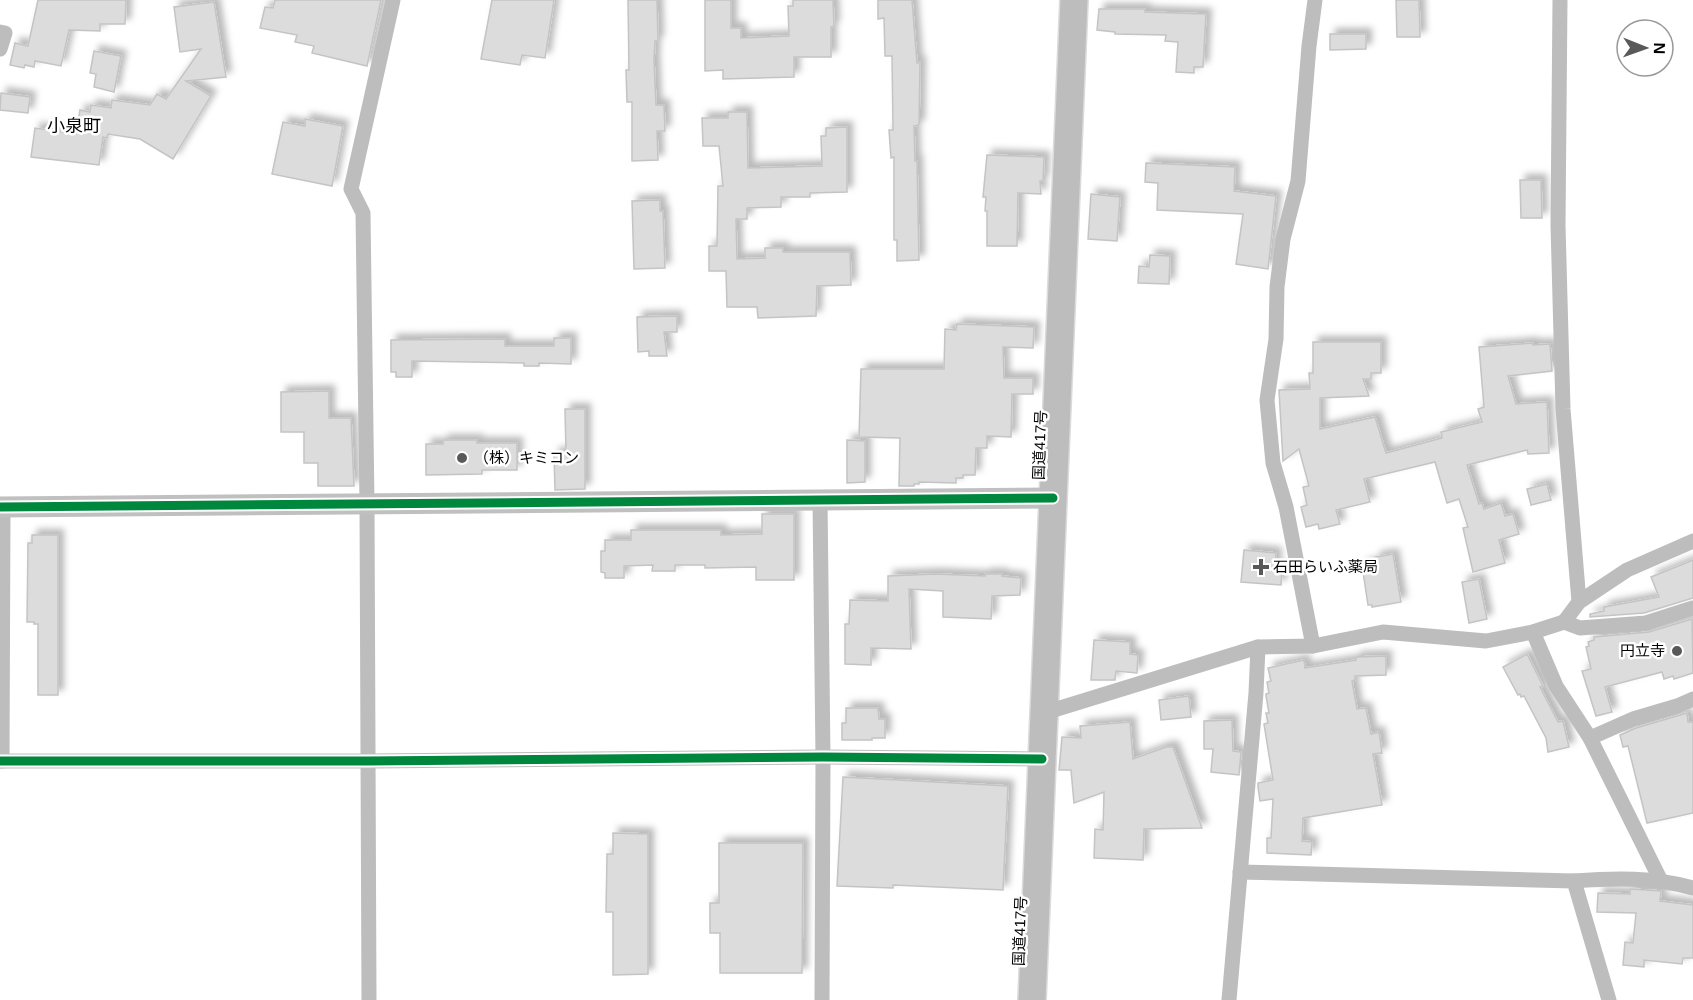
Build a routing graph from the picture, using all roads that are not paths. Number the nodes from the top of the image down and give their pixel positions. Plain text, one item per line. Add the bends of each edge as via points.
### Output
1 (393, 0) edge
2 (1074, 0) edge
3 (1315, 0) edge
4 (1560, 0) edge
5 (0, 32) edge
6 (0, 49) edge
7 (1053, 498) junction
8 (820, 500) junction
9 (367, 505) junction
10 (2, 507) edge
11 (1693, 541) edge
12 (1579, 602) junction
13 (1693, 608) edge
14 (1564, 622) junction
15 (1533, 632) junction
16 (1313, 646) junction
17 (1258, 647) junction
18 (1693, 699) edge
19 (1044, 713) junction
20 (1590, 738) junction
21 (823, 757) junction
22 (1042, 759) junction
23 (368, 760) junction
24 (1, 761) edge
25 (1240, 872) junction
26 (1574, 880) junction
27 (1661, 881) junction
28 (1693, 888) edge
29 (369, 1000) edge
30 (822, 1000) edge
31 (1032, 1000) edge
32 (1229, 1000) edge
33 (1610, 1000) edge

1 - 9 street via 351,189 363,213
2 - 7 highway, 国道417号
3 - 16 street via 1298,181 1283,239 1267,400 1273,463 1286,507
4 - 12 street via 1558,225 1563,409
5 - 6 street via 5,33
7 - 8 street
7 - 19 highway, 国道417号
8 - 9 street
8 - 21 street
9 - 10 street
9 - 23 street
10 - 24 street
11 - 12 street via 1627,570
12 - 14 street
13 - 14 street via 1646,623 1580,628
14 - 15 street
15 - 16 street via 1486,641 1383,632
15 - 20 street via 1556,686
16 - 17 street
17 - 19 street
17 - 25 street
18 - 20 street
19 - 22 highway, 国道417号
20 - 27 street
21 - 22 street
21 - 23 street
21 - 30 street
22 - 31 highway, 国道417号
23 - 24 street
23 - 29 street
25 - 26 street
25 - 32 street
26 - 27 street
26 - 33 street
27 - 28 street

